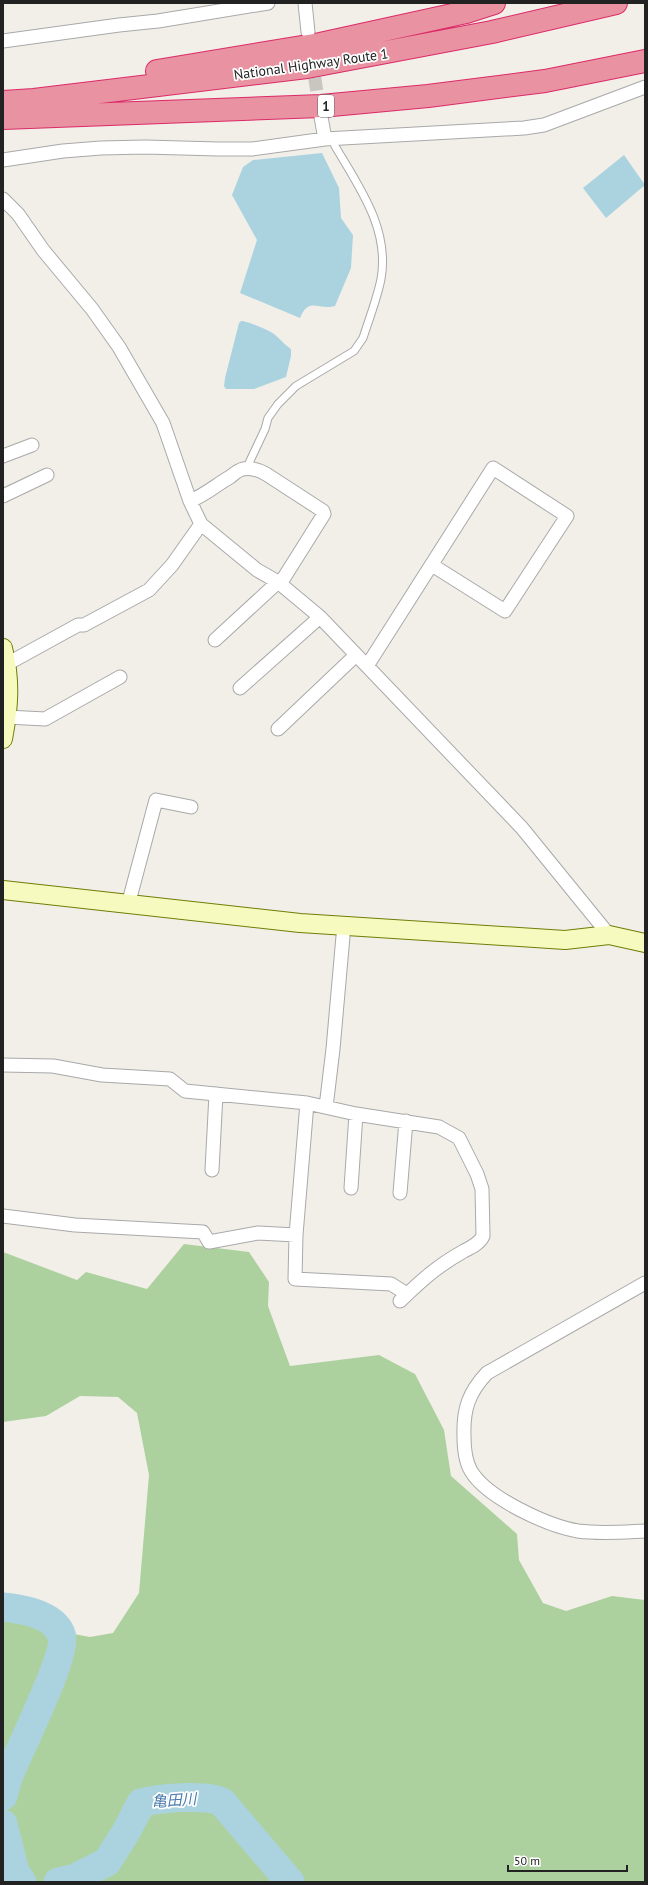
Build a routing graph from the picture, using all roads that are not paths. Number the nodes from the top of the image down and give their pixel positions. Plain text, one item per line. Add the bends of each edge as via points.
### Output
1 (268, 3) edge
2 (305, 3) edge
3 (494, 3) edge
4 (616, 3) edge
5 (308, 32) dead end
6 (3, 41) edge
7 (645, 61) edge
8 (645, 87) edge
9 (34, 100) junction
10 (3, 102) edge
11 (320, 117) tunnel mouth
12 (3, 118) edge
13 (329, 139) junction
14 (3, 160) edge
15 (3, 199) edge
16 (32, 445) dead end
17 (3, 456) edge
18 (249, 468) junction
19 (47, 475) dead end
20 (3, 496) edge
21 (190, 502) junction
22 (201, 524) junction
23 (432, 565) junction
24 (279, 583) junction
25 (320, 617) junction
26 (215, 640) dead end
27 (356, 655) junction
28 (5, 656) edge
29 (366, 666) junction
30 (120, 677) dead end
31 (240, 688) dead end
32 (7, 717) junction
33 (278, 728) dead end
34 (3, 739) edge
35 (192, 807) dead end
36 (3, 890) edge
37 (128, 905) junction
38 (344, 926) junction
39 (609, 935) junction
40 (645, 943) edge
41 (3, 1065) edge
42 (216, 1094) junction
43 (307, 1103) junction
44 (326, 1107) junction
45 (356, 1114) junction
46 (406, 1121) junction
47 (212, 1170) dead end
48 (351, 1188) dead end
49 (400, 1193) dead end
50 (3, 1216) edge
51 (296, 1235) junction
52 (645, 1283) edge
53 (645, 1531) edge

1 - 6 street via 158,22
2 - 5 street
3 - 9 highway via 466,12 320,44 47,88
4 - 9 highway, National Highway Route 1 via 492,32 307,67
7 - 12 highway, 1 via 545,81 321,106
8 - 13 street via 544,125
9 - 10 highway, National Highway Route 1
11 - 13 street
13 - 14 street via 252,149 101,148
13 - 18 lane via 363,193 377,224 381,248 381,279 359,344 354,351 296,386 278,404 268,418
15 - 21 street via 18,214 119,347 163,423
16 - 17 street
18 - 21 street via 241,469 216,484 204,496
18 - 24 street via 266,474 324,514
19 - 20 street
21 - 22 street
22 - 24 street via 257,570
22 - 28 street via 172,565 149,590 84,625 78,625
23 - 23 street via 493,468 567,516 505,611
23 - 29 street
24 - 25 street
24 - 26 street
25 - 27 street
25 - 31 street
27 - 29 street
27 - 33 street
28 - 32 street via 10,700
29 - 39 street via 522,828
30 - 32 street via 45,718
32 - 34 street
35 - 37 street via 156,800
36 - 37 street
37 - 38 street
38 - 39 street via 564,940
38 - 44 street
39 - 40 street
41 - 42 street via 53,1066 102,1076 170,1078 185,1091
42 - 43 street
42 - 47 street
43 - 44 street
43 - 51 street
44 - 45 street
45 - 46 street
45 - 48 street
46 - 49 street
46 - 51 street via 439,1126 459,1138 482,1189 481,1240 430,1272 403,1298 391,1284 295,1278
50 - 51 street via 75,1225 203,1232 209,1242 258,1233
52 - 53 street via 487,1373 475,1385 466,1404 464,1449 471,1472 493,1493 528,1514 560,1527 578,1531

